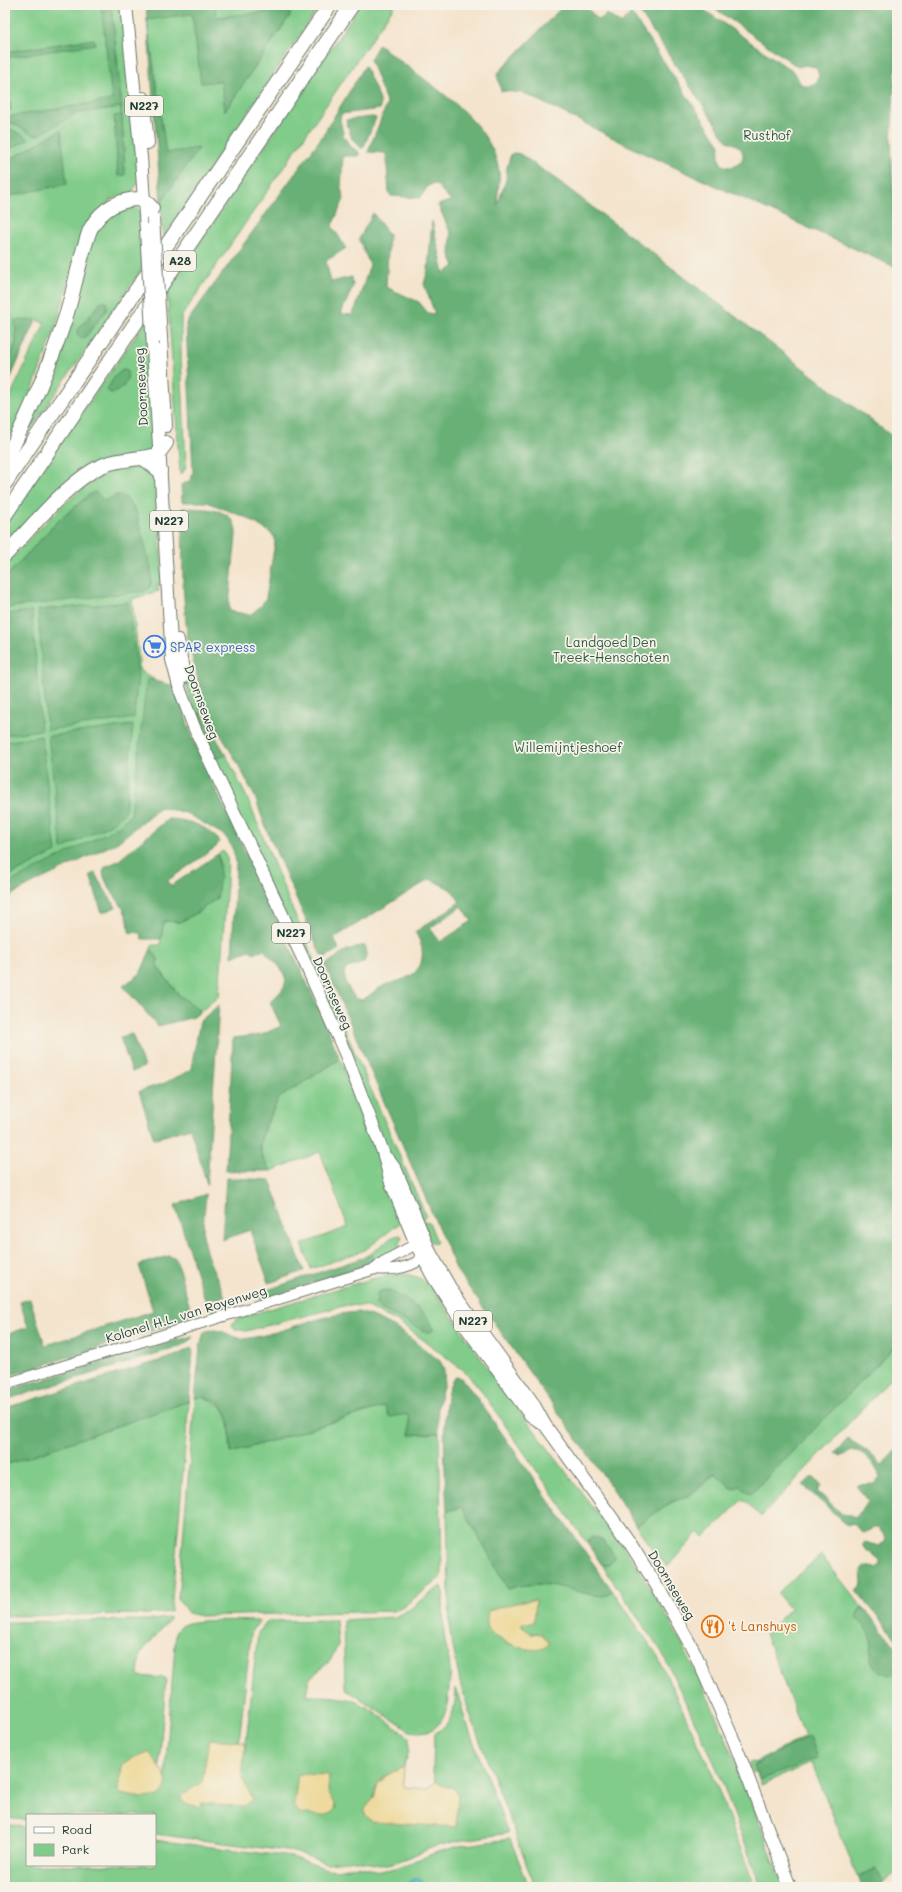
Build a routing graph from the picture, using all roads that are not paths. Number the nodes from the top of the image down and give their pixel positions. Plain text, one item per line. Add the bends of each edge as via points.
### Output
1 (126, 5) edge
2 (131, 5) edge
3 (330, 5) edge
4 (352, 5) edge
5 (150, 209) junction
6 (163, 449) junction
7 (143, 458) junction
8 (5, 462) edge
9 (160, 471) junction
10 (5, 483) edge
11 (5, 515) edge
12 (5, 555) edge
13 (209, 762) junction
14 (383, 1152) junction
15 (416, 1244) junction
16 (426, 1256) junction
17 (375, 1269) junction
18 (5, 1384) edge
19 (790, 1887) edge

1 - 5 main road, Doornseweg / N227 via 141,157
2 - 5 main road, Doornseweg / N227 via 146,121
3 - 10 highway, A28
4 - 11 highway, A28
5 - 6 main road, Doornseweg / N227, bridge via 161,337
5 - 6 main road, Doornseweg / N227, bridge via 146,230 153,348
5 - 8 highway via 130,199 118,202 103,212 90,228 65,318 42,380
6 - 7 highway
6 - 9 main road, Doornseweg / N227
6 - 13 main road, Doornseweg / N227 via 176,627 186,691
7 - 9 highway
7 - 12 highway via 114,461 88,473
9 - 13 main road, Doornseweg / N227 via 172,660 180,690
13 - 14 main road, Doornseweg / N227 via 312,978 346,1055
14 - 15 main road, Doornseweg / N227 via 391,1183
14 - 16 main road, Doornseweg / N227 via 396,1170
15 - 16 main road, Doornseweg / N227
15 - 17 street, Kolonel H.L. van Royenweg
16 - 17 street, Kolonel H.L. van Royenweg via 406,1267
16 - 19 main road, Doornseweg / N227 via 534,1403 545,1425 628,1540 660,1591 694,1652 734,1741
17 - 18 street, Kolonel H.L. van Royenweg

